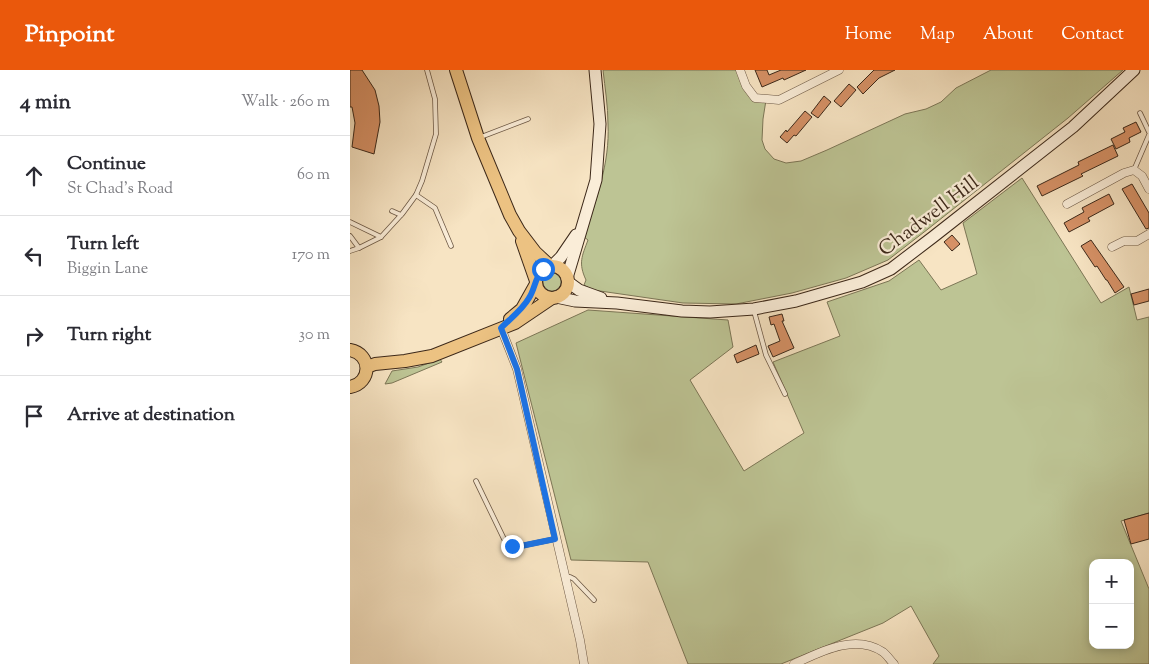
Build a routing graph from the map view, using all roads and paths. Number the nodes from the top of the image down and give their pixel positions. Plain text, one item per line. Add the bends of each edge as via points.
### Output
1 (427, 70) edge
2 (456, 70) edge
3 (595, 70) edge
4 (740, 70) edge
5 (839, 70) edge
6 (1134, 70) edge
7 (1140, 113) dead end
8 (528, 119) dead end
9 (1149, 133) edge
10 (478, 138) junction
11 (1134, 170) junction
12 (1149, 189) edge
13 (416, 195) junction
14 (1067, 204) dead end
15 (392, 211) dead end
16 (587, 214) junction
17 (401, 215) junction
18 (350, 222) edge
19 (519, 232) junction
20 (1149, 234) edge
21 (350, 236) edge
22 (381, 237) junction
23 (451, 246) dead end
24 (1112, 247) dead end
25 (359, 248) junction
26 (350, 251) edge
27 (551, 266) junction
28 (567, 280) junction
29 (536, 282) junction
30 (554, 298) junction
31 (617, 303) junction
32 (754, 309) junction
33 (501, 328) junction
34 (350, 350) edge
35 (367, 366) junction
36 (350, 387) edge
37 (785, 394) dead end
38 (476, 480) dead end
39 (555, 539) junction
40 (565, 578) junction
41 (594, 600) dead end
42 (584, 664) edge
43 (794, 664) edge
44 (894, 664) edge

1 - 13 lane via 435,99 436,134
2 - 10 main road
3 - 16 street via 599,151
4 - 5 street via 755,98 766,100 779,100
6 - 32 street, Chadwell Hill via 1073,127 891,269 839,290
7 - 9 lane
8 - 10 lane
9 - 11 lane
10 - 19 main road
11 - 12 street via 1142,176
11 - 14 street
13 - 17 lane
13 - 23 lane via 435,208
15 - 17 lane
16 - 27 street via 572,243
16 - 28 street
17 - 22 lane
18 - 22 lane
19 - 27 main road
19 - 29 main road
20 - 24 street via 1137,241 1124,241
21 - 25 lane
22 - 25 lane
25 - 26 lane
27 - 28 main road via 562,270
27 - 29 main road via 540,271
28 - 30 main road via 564,292
28 - 31 street, Chadwell Hill via 579,290
29 - 30 main road via 541,293
29 - 33 main road via 522,309
30 - 31 street, Chadwell Hill
30 - 33 main road via 516,323
31 - 32 street, Chadwell Hill via 682,312
32 - 37 lane via 766,355
33 - 35 main road via 432,356
33 - 39 street via 517,369
34 - 35 main road via 358,352
35 - 36 main road via 361,383
38 - 39 lane via 504,539 512,546
39 - 40 street
40 - 41 lane via 574,579
40 - 42 street
43 - 44 street via 847,644 867,645 883,652

